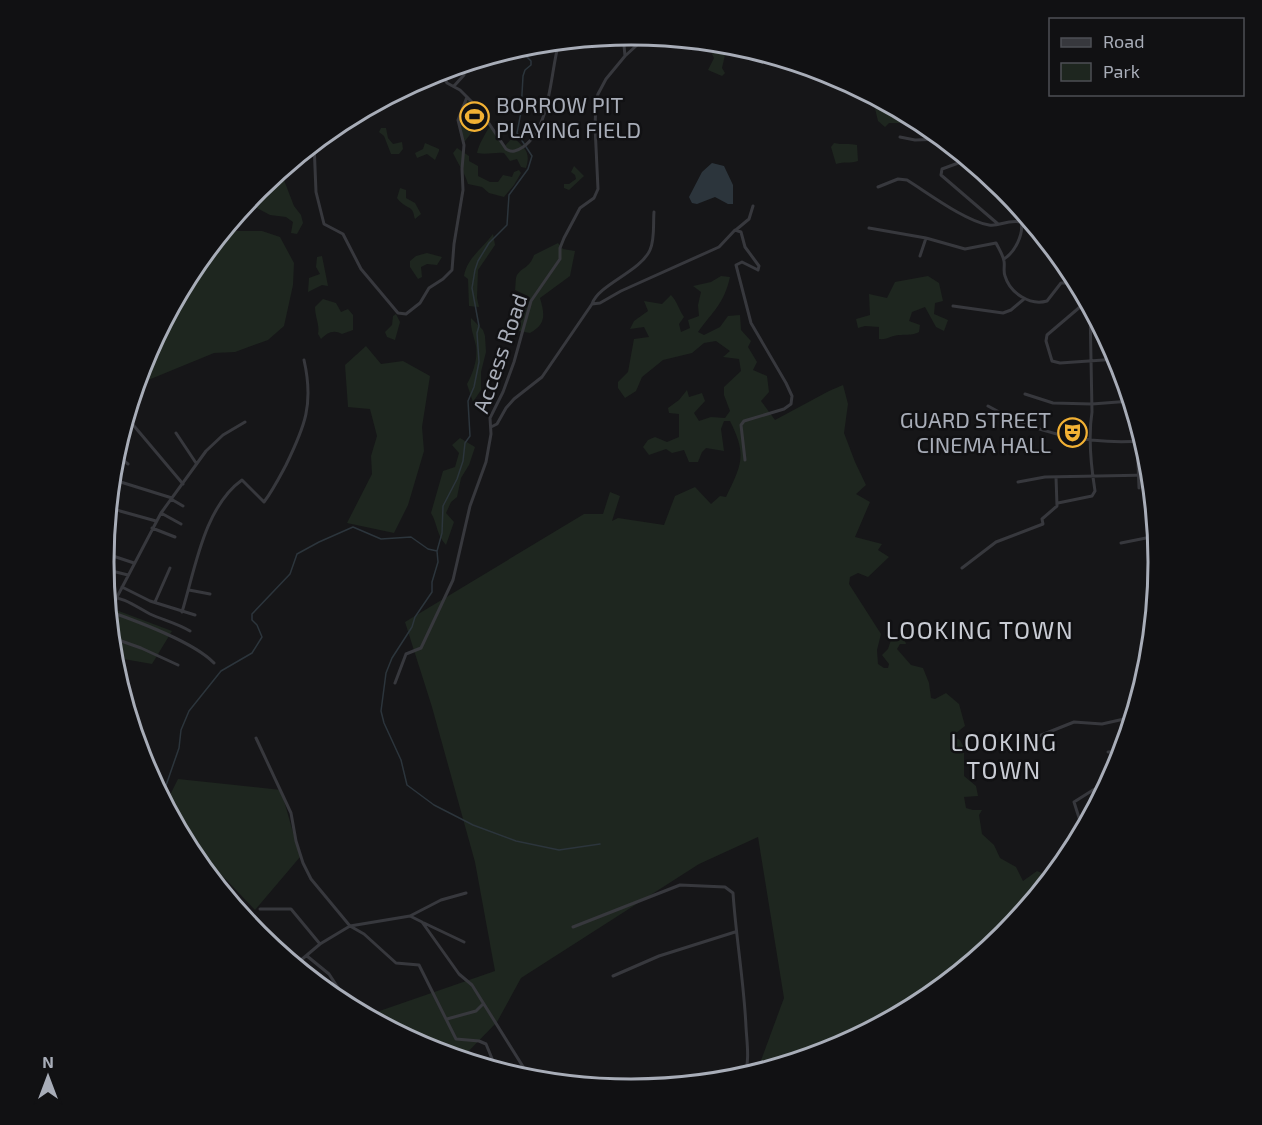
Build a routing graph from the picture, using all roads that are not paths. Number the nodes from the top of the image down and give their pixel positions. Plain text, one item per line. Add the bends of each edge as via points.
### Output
1 (624, 45) edge
2 (637, 45) edge
3 (557, 50) edge
4 (625, 56) junction
5 (463, 73) edge
6 (445, 80) edge
7 (453, 87) junction
8 (468, 97) junction
9 (900, 137) dead end
10 (928, 139) edge
11 (314, 153) edge
12 (959, 163) edge
13 (878, 187) dead end
14 (753, 206) dead end
15 (654, 212) dead end
16 (998, 224) junction
17 (1022, 224) edge
18 (1023, 224) edge
19 (869, 228) dead end
20 (735, 230) junction
21 (926, 238) junction
22 (920, 256) dead end
23 (1004, 259) junction
24 (1065, 282) edge
25 (1024, 299) junction
26 (592, 304) junction
27 (953, 306) dead end
28 (1080, 307) edge
29 (1091, 326) edge
30 (1107, 359) edge
31 (304, 360) dead end
32 (1091, 360) junction
33 (1025, 394) dead end
34 (1123, 402) edge
35 (1092, 404) junction
36 (988, 406) dead end
37 (245, 422) dead end
38 (132, 424) edge
39 (491, 427) junction
40 (176, 433) dead end
41 (1091, 441) junction
42 (1134, 442) edge
43 (1137, 455) edge
44 (123, 460) edge
45 (745, 460) dead end
46 (196, 463) junction
47 (128, 464) dead end
48 (1092, 476) junction
49 (1138, 476) junction
50 (1141, 476) edge
51 (1056, 477) junction
52 (120, 482) edge
53 (1018, 482) dead end
54 (183, 484) junction
55 (1139, 488) dead end
56 (171, 498) junction
57 (1058, 503) junction
58 (183, 506) dead end
59 (117, 510) edge
60 (161, 513) junction
61 (156, 521) junction
62 (181, 524) dead end
63 (152, 528) junction
64 (175, 537) dead end
65 (1147, 538) edge
66 (1121, 543) dead end
67 (114, 556) edge
68 (134, 563) junction
69 (170, 568) dead end
70 (962, 568) dead end
71 (114, 572) edge
72 (128, 575) junction
73 (122, 587) junction
74 (189, 590) junction
75 (210, 594) dead end
76 (117, 597) junction
77 (115, 601) edge
78 (155, 602) junction
79 (182, 612) junction
80 (117, 614) edge
81 (195, 615) dead end
82 (190, 631) dead end
83 (120, 640) edge
84 (214, 663) dead end
85 (178, 665) dead end
86 (395, 683) dead end
87 (1124, 719) edge
88 (256, 738) dead end
89 (1024, 742) dead end
90 (1108, 752) dead end
91 (1112, 752) edge
92 (1096, 789) edge
93 (1080, 820) edge
94 (466, 892) dead end
95 (260, 909) dead end
96 (410, 916) junction
97 (422, 922) junction
98 (350, 927) junction
99 (573, 927) dead end
100 (735, 932) junction
101 (464, 942) dead end
102 (320, 945) junction
103 (307, 955) junction
104 (301, 960) edge
105 (613, 976) dead end
106 (340, 991) edge
107 (484, 1004) junction
108 (447, 1019) junction
109 (493, 1061) edge
110 (746, 1067) edge
111 (526, 1069) edge

1 - 4 street
2 - 4 street, Access Road
3 - 8 street via 542,120 536,135 523,147 513,152 506,149
4 - 39 street, Access Road via 606,79 596,101 598,189 594,198 580,208 564,237 560,259 531,301 514,362 490,418
5 - 7 street
6 - 7 street
7 - 8 street
8 - 11 street via 458,120 464,145 464,190 452,270 406,314 398,313 361,269 344,234 323,222
9 - 10 street
12 - 16 street via 942,169 941,175
13 - 16 street via 898,179 907,180 973,219 990,226
14 - 20 street via 749,219
15 - 26 street, Access Road via 649,252 596,296
16 - 17 street
18 - 23 street via 1016,246
19 - 21 street
20 - 26 street via 719,248
20 - 45 street via 741,232 759,269 742,262 736,266 751,323 792,396 784,409 741,425
21 - 22 street
21 - 23 street via 965,249 995,242
23 - 25 street via 1005,276
24 - 25 street via 1059,284 1047,301 1035,303
25 - 27 street via 1003,313
26 - 39 street, Access Road via 542,376 514,399
28 - 32 street via 1046,341 1053,362
29 - 32 street
30 - 32 street
31 - 74 street via 309,385 307,411 297,445 264,502 243,480 231,490 204,533
32 - 35 street
33 - 35 street via 1053,403
34 - 35 street
35 - 41 street
36 - 41 street via 1045,432
37 - 46 street via 215,441
38 - 54 street
39 - 86 street via 486,462 470,506 453,580 421,648 406,654
40 - 46 street
41 - 42 street
41 - 48 street
43 - 49 street
44 - 47 street
46 - 54 street
48 - 49 street
48 - 51 street
48 - 57 street via 1093,496
49 - 50 street
49 - 55 street
51 - 53 street
51 - 57 street
52 - 56 street
54 - 56 street
56 - 58 street
56 - 60 street
57 - 70 street via 1042,519 1041,526 996,542
59 - 61 street
60 - 61 street
60 - 62 street
61 - 63 street
63 - 64 street
63 - 68 street
65 - 66 street
67 - 68 street
68 - 72 street
69 - 78 street
71 - 72 street
72 - 73 street
73 - 76 street
73 - 78 street
74 - 75 street
74 - 79 street
76 - 77 street
76 - 82 street
78 - 79 street
79 - 81 street
80 - 84 street via 197,649
83 - 85 street
87 - 89 street via 1102,724 1074,722
88 - 98 street via 291,813 303,863 311,879
90 - 91 street
92 - 93 street via 1074,802
94 - 96 street
95 - 102 street via 291,909
96 - 97 street
96 - 98 street
97 - 101 street
97 - 107 street
98 - 102 street
98 - 108 street via 364,934 396,963 419,966
99 - 100 street via 680,885 725,887 733,893
100 - 105 street via 659,956
100 - 110 street via 744,996
102 - 103 street
103 - 104 street
103 - 106 street via 329,974
107 - 108 street via 476,1011
107 - 111 street
108 - 109 street via 458,1041 486,1044

